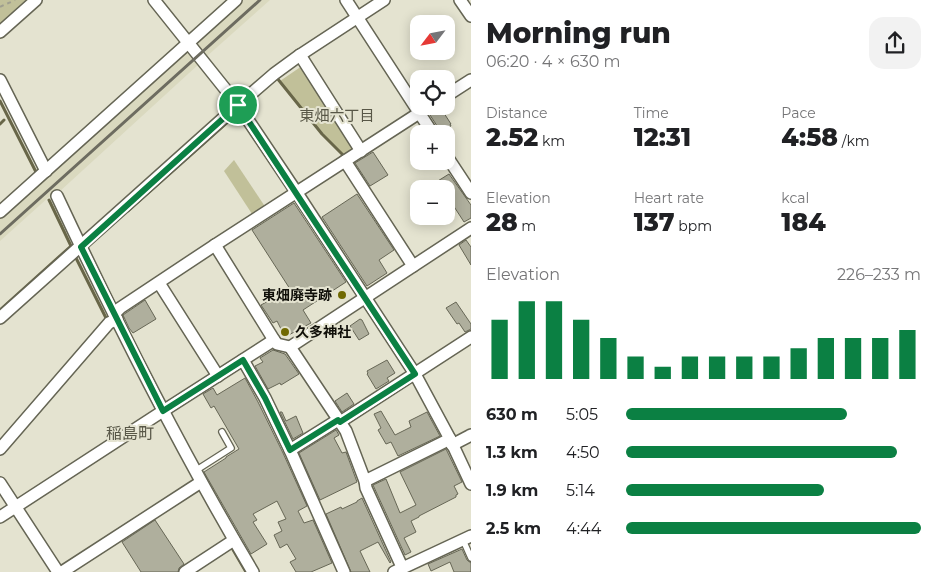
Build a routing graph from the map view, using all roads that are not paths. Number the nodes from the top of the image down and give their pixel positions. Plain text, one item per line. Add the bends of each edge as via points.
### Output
1 (36, 0) edge
2 (154, 0) edge
3 (236, 0) edge
4 (346, 0) edge
5 (384, 0) edge
6 (460, 0) edge
7 (471, 16) edge
8 (357, 18) junction
9 (0, 32) edge
10 (189, 43) junction
11 (300, 55) junction
12 (0, 80) edge
13 (471, 80) edge
14 (455, 90) edge
15 (410, 99) edge
16 (238, 105) junction
17 (416, 115) edge
18 (361, 151) junction
19 (345, 161) junction
20 (455, 169) edge
21 (46, 171) junction
22 (297, 193) junction
23 (471, 193) edge
24 (57, 196) dead end
25 (0, 212) edge
26 (471, 228) edge
27 (215, 245) junction
28 (81, 247) junction
29 (413, 266) junction
30 (159, 283) junction
31 (365, 298) junction
32 (116, 317) junction
33 (0, 318) edge
34 (471, 337) edge
35 (274, 340) junction
36 (290, 347) junction
37 (243, 360) junction
38 (415, 374) junction
39 (218, 376) junction
40 (163, 411) junction
41 (339, 421) junction
42 (222, 432) dead end
43 (471, 435) edge
44 (451, 442) junction
45 (0, 449) edge
46 (290, 450) junction
47 (195, 471) junction
48 (365, 480) junction
49 (201, 482) junction
50 (0, 483) edge
51 (471, 484) edge
52 (15, 507) junction
53 (0, 517) edge
54 (467, 538) edge
55 (234, 540) junction
56 (471, 558) edge
57 (402, 569) edge
58 (58, 572) edge
59 (62, 572) edge
60 (186, 572) edge
61 (253, 572) edge
62 (344, 572) edge

1 - 9 street
2 - 10 street
3 - 10 street
4 - 8 street
5 - 8 street
6 - 7 street
8 - 11 street
8 - 15 street
10 - 16 street
10 - 21 street
11 - 16 street
11 - 18 street
12 - 21 street
13 - 14 street
16 - 22 street
16 - 28 street
17 - 18 street
18 - 19 street
19 - 22 street
19 - 29 street
20 - 23 street
21 - 25 street
22 - 27 street
22 - 31 street
24 - 28 street
26 - 29 street
27 - 30 street
27 - 35 street
28 - 32 street
28 - 33 street
29 - 31 street
30 - 32 street via 120,308
30 - 39 street
31 - 36 street
31 - 38 street
32 - 40 street
32 - 45 street
34 - 38 street
35 - 36 street
35 - 37 street
36 - 41 street
37 - 39 street
37 - 46 street
38 - 41 street
38 - 44 street
39 - 40 street
40 - 47 street
40 - 52 street
41 - 46 street
41 - 48 street
42 - 47 lane via 231,448
43 - 44 street
44 - 48 street
44 - 51 street
46 - 62 street
47 - 49 street
48 - 57 street
49 - 55 street
49 - 59 street
50 - 52 street
52 - 53 street
52 - 58 street
54 - 56 lane
54 - 57 street
55 - 60 street
55 - 61 street

